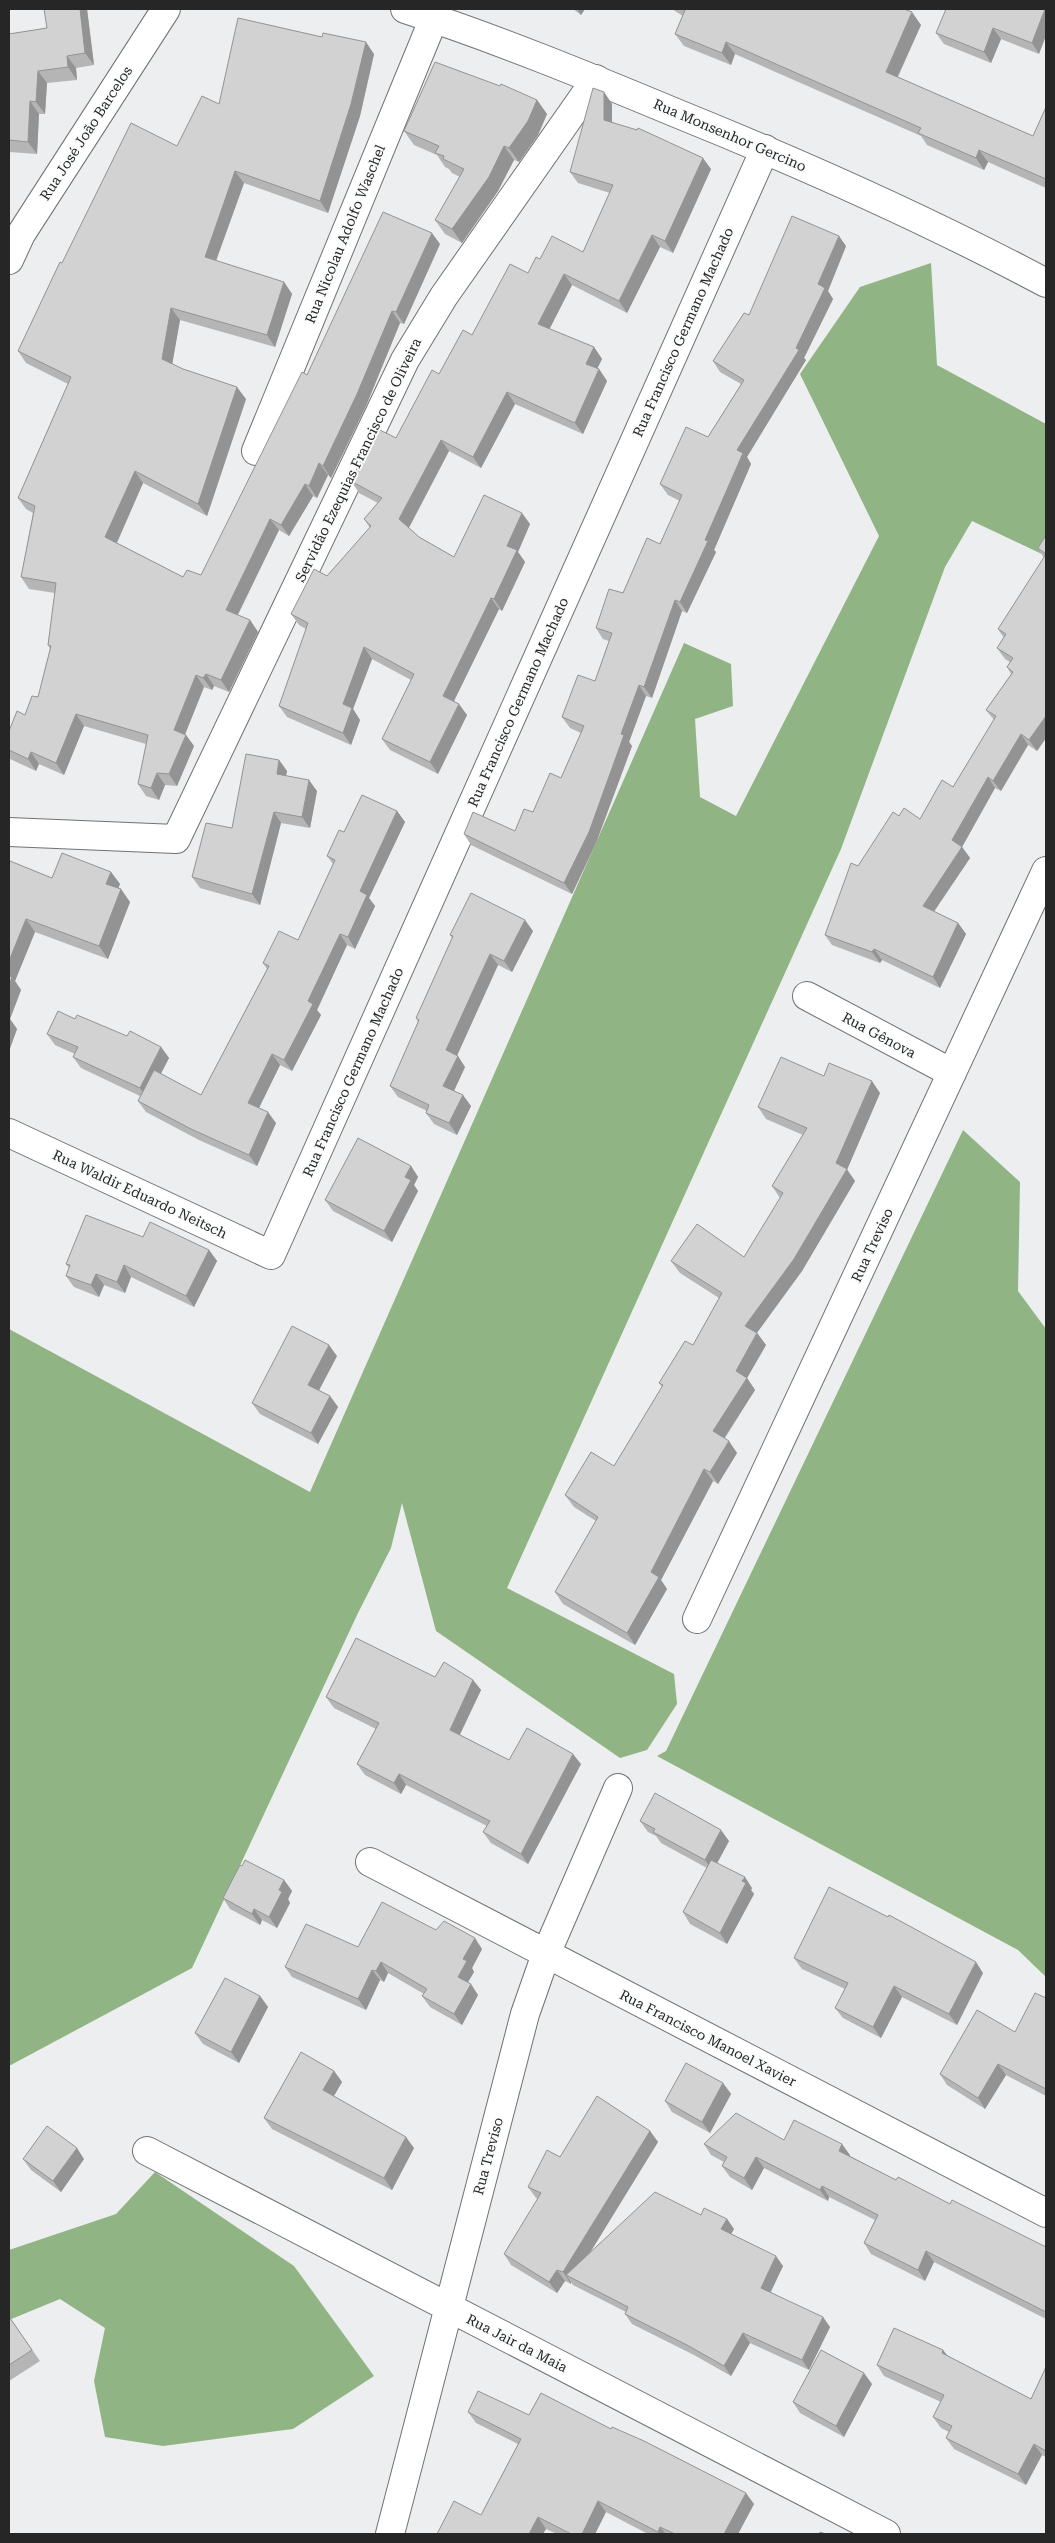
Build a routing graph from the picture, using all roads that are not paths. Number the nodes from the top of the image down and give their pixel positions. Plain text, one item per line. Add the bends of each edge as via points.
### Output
1 (166, 9) edge
2 (405, 9) edge
3 (434, 18) junction
4 (596, 79) junction
5 (765, 149) junction
6 (9, 260) edge
7 (1046, 282) edge
8 (256, 450) dead end
9 (9, 832) edge
10 (1046, 871) edge
11 (807, 996) dead end
12 (952, 1073) junction
13 (9, 1133) edge
14 (271, 1255) joint
15 (696, 1619) dead end
16 (618, 1788) dead end
17 (370, 1862) dead end
18 (546, 1954) junction
19 (147, 2151) dead end
20 (1046, 2213) edge
21 (448, 2307) junction
22 (390, 2534) edge
23 (886, 2534) edge

1 - 6 street, Rua José João Barcelos via 21,234
2 - 3 street, Rua Monsenhor Gercino
3 - 4 street, Rua Monsenhor Gercino
3 - 8 street, Rua Nicolau Adolfo Waschel
4 - 5 street, Rua Monsenhor Gercino
4 - 9 street, Servidão Ezequias Francisco de Oliveira via 444,296 405,360 176,839
5 - 7 street, Rua Monsenhor Gercino via 860,191
5 - 14 street, Rua Francisco Germano Machado
10 - 12 street, Rua Treviso
11 - 12 street, Rua Gênova
12 - 15 street, Rua Treviso
13 - 14 street, Rua Waldir Eduardo Neitsch
16 - 18 street, Rua Treviso
17 - 18 street, Rua Francisco Manoel Xavier
18 - 20 street, Rua Francisco Manoel Xavier
18 - 21 street, Rua Treviso via 525,2014
19 - 21 street, Rua Jair da Maia
21 - 22 street, Rua Treviso
21 - 23 street, Rua Jair da Maia

